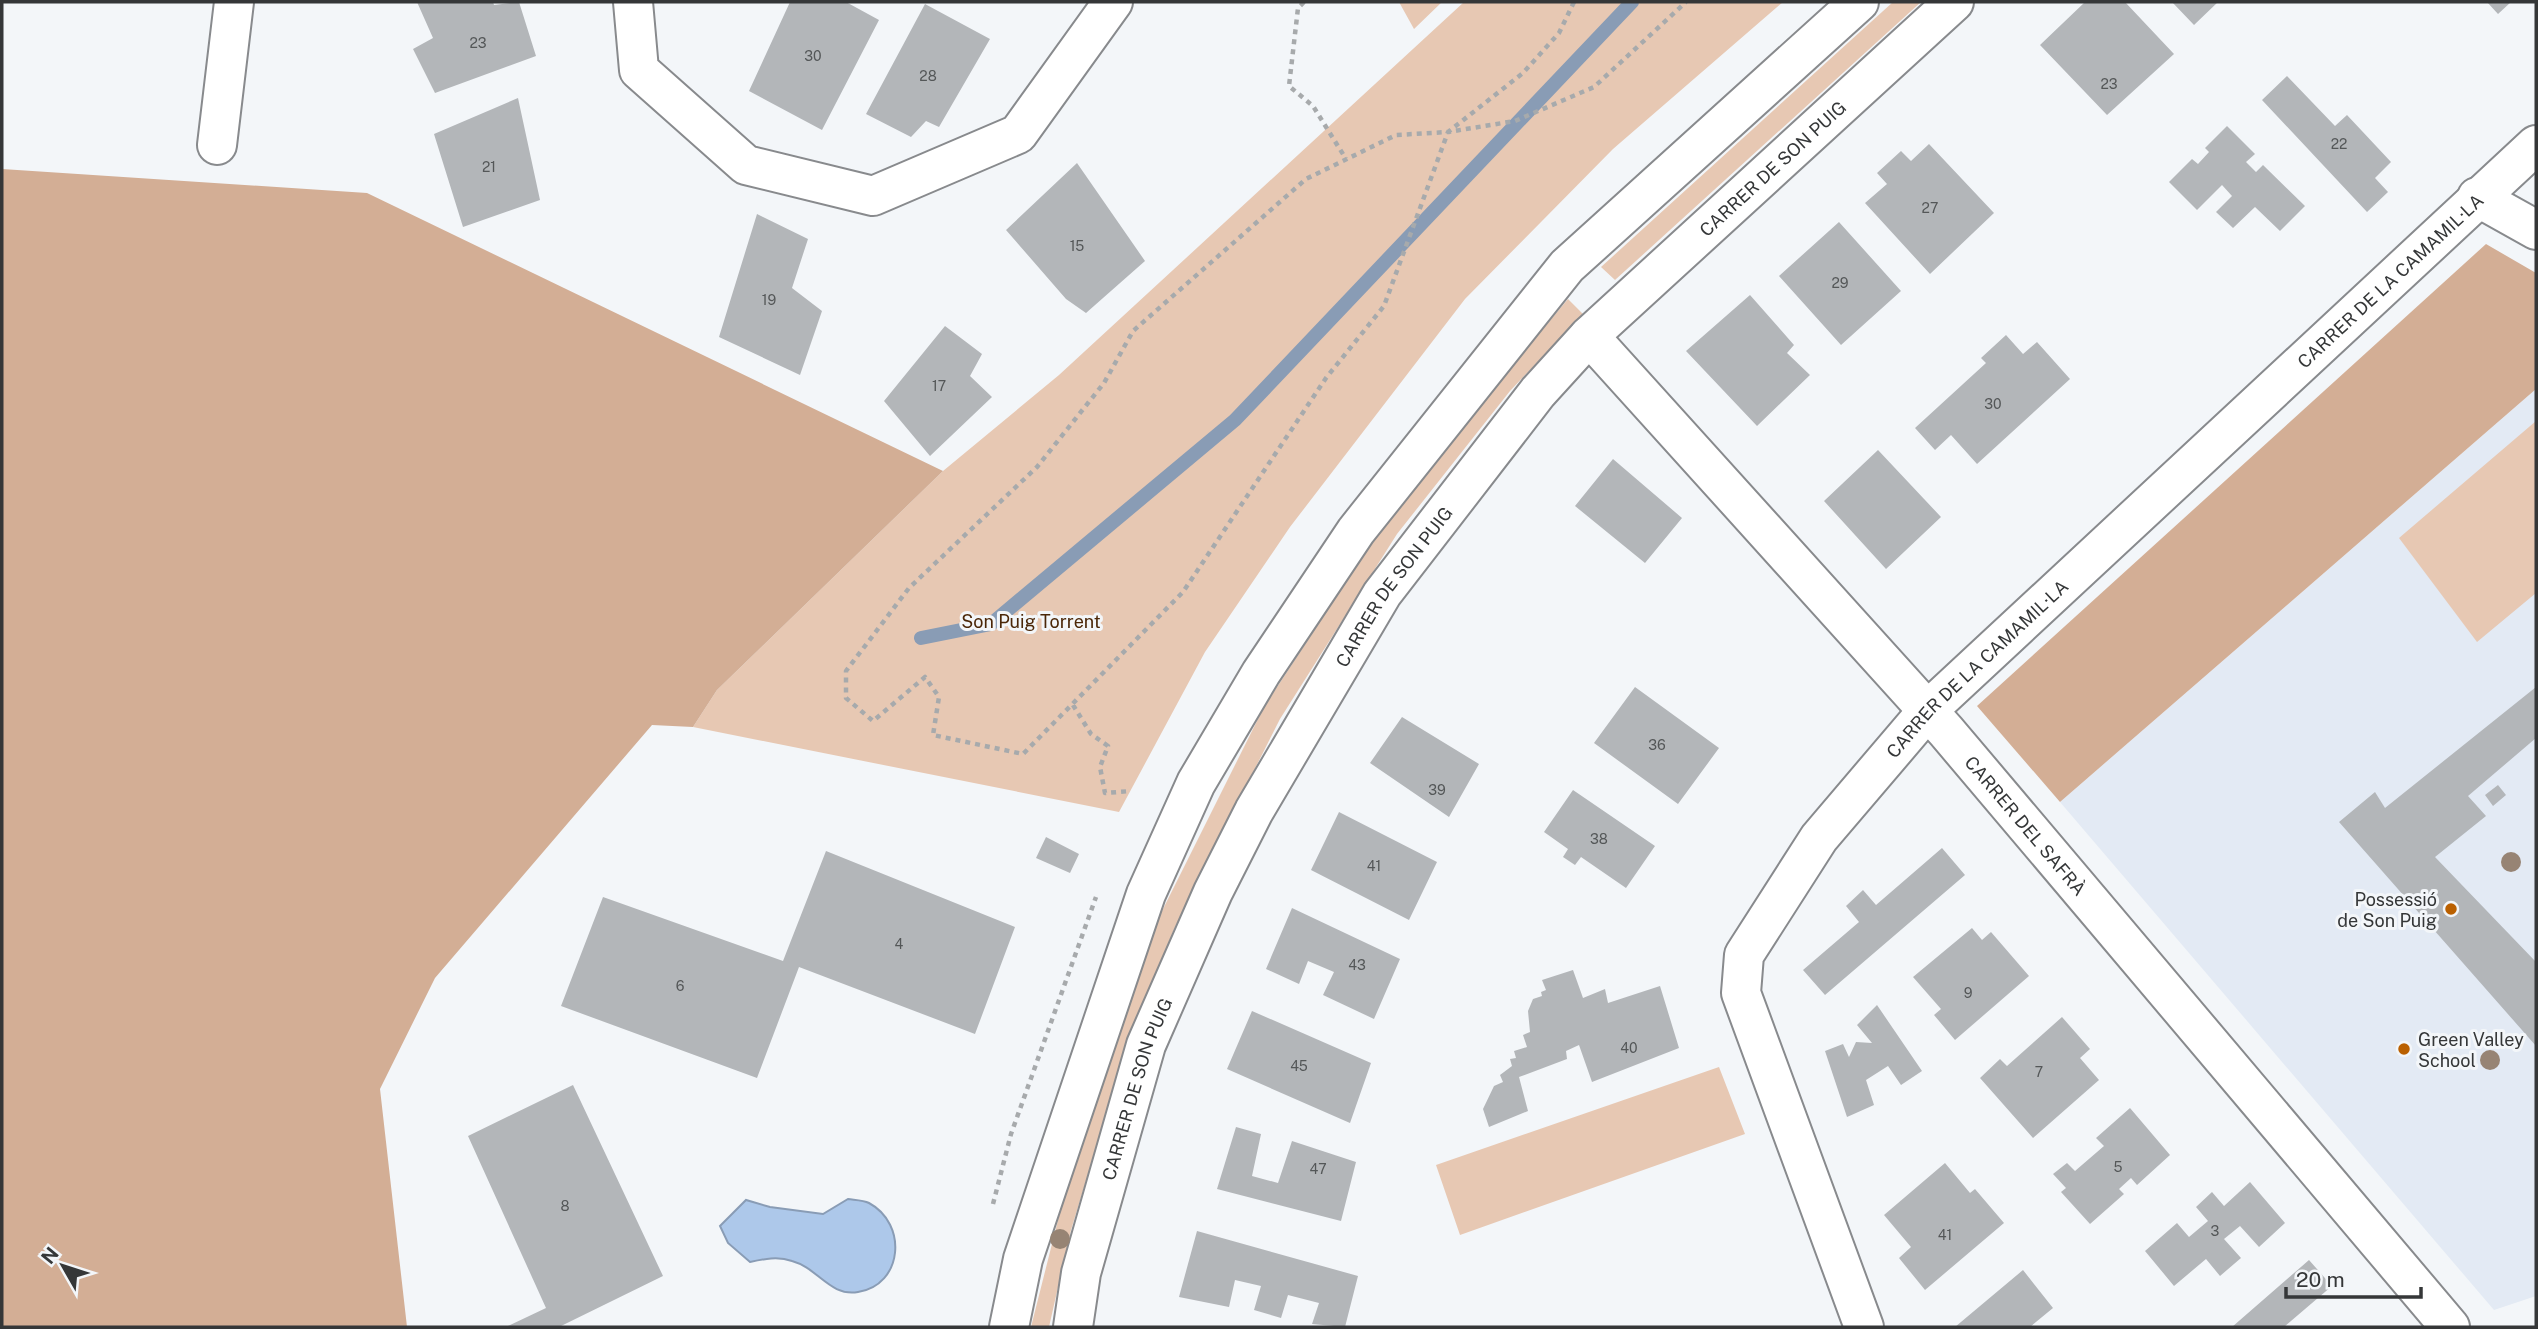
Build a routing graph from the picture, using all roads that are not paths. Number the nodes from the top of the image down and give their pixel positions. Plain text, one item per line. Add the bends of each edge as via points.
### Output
1 (234, 2) edge
2 (634, 2) edge
3 (1113, 2) edge
4 (1859, 2) edge
5 (1954, 2) edge
6 (217, 145) dead end
7 (2536, 145) edge
8 (2477, 197) junction
9 (2536, 230) edge
10 (1589, 336) junction
11 (1928, 710) junction
12 (1009, 1327) edge
13 (1073, 1327) edge
14 (1864, 1327) edge
15 (2450, 1327) edge

1 - 6 street
2 - 3 street via 639,70 746,165 873,196 1018,134
4 - 12 street via 1567,266 1356,531 1261,673 1196,783 1146,894 1023,1259
5 - 10 street, CARRER DE SON PUIG
7 - 8 street, CARRER DE LA CAMAMIL·LA
8 - 9 street
8 - 11 street, CARRER DE LA CAMAMIL·LA
10 - 11 street, CARRER DEL SAFRÀ
10 - 13 street, CARRER DE SON PUIG via 1538,392 1382,594 1254,811 1146,1045 1081,1273
11 - 14 street, CARRER DE LA CAMAMIL·LA via 1819,838 1744,955 1741,993
11 - 15 street, CARRER DEL SAFRÀ

